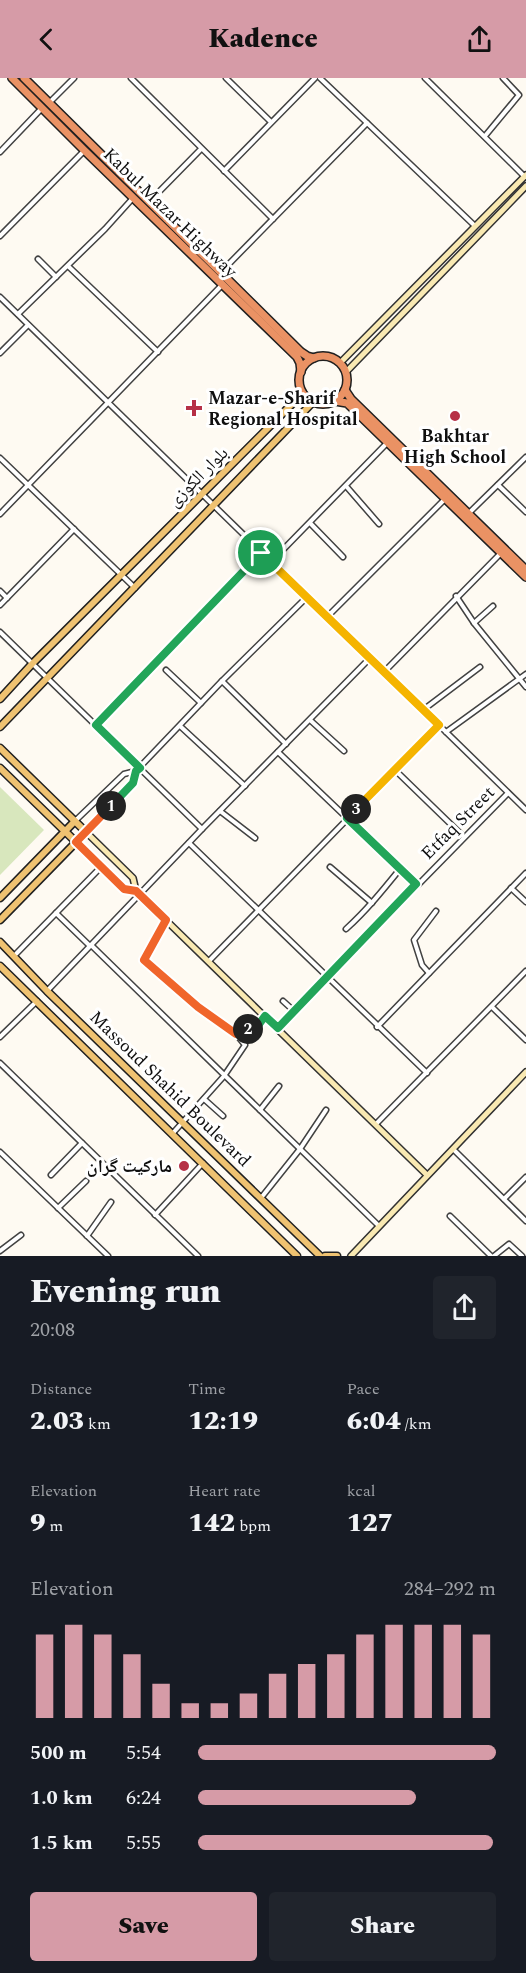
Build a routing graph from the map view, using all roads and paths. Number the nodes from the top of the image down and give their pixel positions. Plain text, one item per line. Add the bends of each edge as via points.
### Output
1 (12, 78) edge
2 (24, 78) edge
3 (74, 78) edge
4 (131, 78) edge
5 (226, 78) edge
6 (315, 78) edge
7 (320, 78) edge
8 (425, 78) edge
9 (503, 78) edge
10 (49, 104) junction
11 (42, 108) junction
12 (271, 122) junction
13 (367, 123) junction
14 (485, 136) junction
15 (201, 150) junction
16 (85, 151) junction
17 (0, 152) edge
18 (224, 171) junction
19 (526, 176) edge
20 (526, 186) edge
21 (133, 197) junction
22 (149, 202) junction
23 (273, 219) junction
24 (475, 226) junction
25 (0, 236) edge
26 (38, 259) dead end
27 (68, 266) junction
28 (220, 273) junction
29 (56, 277) junction
30 (222, 285) junction
31 (0, 297) edge
32 (18, 314) junction
33 (28, 325) junction
34 (158, 352) junction
35 (0, 353) edge
36 (314, 358) junction
37 (340, 363) junction
38 (301, 372) junction
39 (346, 372) junction
40 (345, 390) junction
41 (303, 393) junction
42 (335, 401) junction
43 (108, 402) junction
44 (313, 402) junction
45 (388, 443) junction
46 (526, 457) edge
47 (0, 458) edge
48 (498, 485) junction
49 (28, 486) junction
50 (345, 486) junction
51 (203, 494) junction
52 (445, 499) junction
53 (213, 504) junction
54 (526, 512) edge
55 (0, 514) edge
56 (469, 514) junction
57 (310, 523) junction
58 (379, 524) dead end
59 (74, 530) junction
60 (261, 553) junction
61 (501, 553) junction
62 (343, 556) dead end
63 (271, 562) junction
64 (526, 570) edge
65 (122, 576) junction
66 (526, 577) edge
67 (135, 588) junction
68 (0, 591) edge
69 (456, 596) junction
70 (307, 597) junction
71 (7, 598) junction
72 (0, 605) edge
73 (493, 606) dead end
74 (327, 617) junction
75 (474, 623) junction
76 (0, 632) edge
77 (370, 658) junction
78 (33, 664) junction
79 (480, 667) dead end
80 (166, 670) dead end
81 (384, 672) junction
82 (526, 674) edge
83 (46, 678) junction
84 (519, 679) junction
85 (222, 681) junction
86 (526, 687) edge
87 (0, 699) edge
88 (201, 703) junction
89 (423, 710) junction
90 (310, 720) junction
91 (96, 725) junction
92 (439, 725) junction
93 (180, 726) junction
94 (0, 727) edge
95 (446, 732) junction
96 (286, 744) junction
97 (0, 748) edge
98 (344, 751) dead end
99 (278, 752) junction
100 (0, 768) edge
101 (138, 770) junction
102 (395, 770) junction
103 (244, 786) junction
104 (508, 793) junction
105 (526, 798) edge
106 (519, 803) junction
107 (526, 810) edge
108 (220, 811) junction
109 (347, 818) junction
110 (75, 821) junction
111 (202, 829) junction
112 (65, 831) junction
113 (86, 832) junction
114 (464, 837) junction
115 (255, 838) dead end
116 (76, 842) junction
117 (189, 843) junction
118 (101, 867) junction
119 (330, 867) dead end
120 (400, 869) junction
121 (526, 873) edge
122 (416, 884) junction
123 (511, 888) junction
124 (138, 893) junction
125 (0, 898) edge
126 (526, 902) edge
127 (372, 903) junction
128 (259, 910) junction
129 (436, 910) dead end
130 (56, 913) junction
131 (0, 920) edge
132 (166, 920) junction
133 (346, 929) dead end
134 (0, 942) edge
135 (91, 946) junction
136 (14, 956) junction
137 (209, 961) junction
138 (1, 969) edge
139 (526, 971) edge
140 (429, 974) junction
141 (327, 977) junction
142 (41, 985) junction
143 (47, 991) junction
144 (31, 995) junction
145 (37, 1000) junction
146 (284, 1000) dead end
147 (492, 1007) junction
148 (294, 1011) junction
149 (265, 1016) junction
150 (377, 1027) junction
151 (278, 1028) junction
152 (236, 1034) junction
153 (0, 1037) edge
154 (526, 1040) edge
155 (0, 1063) edge
156 (526, 1072) edge
157 (427, 1073) junction
158 (134, 1075) junction
159 (224, 1076) junction
160 (124, 1086) junction
161 (279, 1086) dead end
162 (204, 1099) junction
163 (260, 1110) junction
164 (326, 1110) dead end
165 (223, 1116) dead end
166 (183, 1123) junction
167 (376, 1124) junction
168 (173, 1134) junction
169 (82, 1143) junction
170 (300, 1149) junction
171 (452, 1149) junction
172 (0, 1152) edge
173 (203, 1163) junction
174 (233, 1172) junction
175 (51, 1175) dead end
176 (427, 1175) junction
177 (526, 1177) edge
178 (86, 1181) dead end
179 (222, 1182) junction
180 (261, 1199) junction
181 (504, 1199) junction
182 (111, 1202) dead end
183 (58, 1208) junction
184 (155, 1215) junction
185 (450, 1216) dead end
186 (526, 1221) edge
187 (285, 1222) junction
188 (379, 1226) junction
189 (273, 1232) junction
190 (21, 1235) dead end
191 (87, 1236) junction
192 (0, 1251) edge
193 (108, 1256) edge
194 (198, 1256) edge
195 (297, 1256) edge
196 (320, 1256) edge
197 (326, 1256) edge
198 (336, 1256) edge
199 (351, 1256) edge
200 (492, 1256) edge
201 (522, 1256) edge

1 - 11 highway, Kabul Mazar Highway
2 - 10 highway, Kabul Mazar Highway
3 - 10 street
4 - 15 street
5 - 12 street
6 - 12 street
7 - 13 street
8 - 14 street
9 - 14 street via 519,95
10 - 22 highway, Kabul Mazar Highway
11 - 16 highway, Kabul Mazar Highway
11 - 17 street
12 - 18 street
13 - 23 street
13 - 24 street
14 - 19 street
15 - 18 street
15 - 22 street
16 - 21 highway, Kabul Mazar Highway
16 - 25 street
18 - 23 street
19 - 24 street
20 - 39 street
21 - 27 street
21 - 30 highway, Kabul Mazar Highway
22 - 28 highway, Kabul Mazar Highway
23 - 28 street
24 - 37 street
26 - 29 street
27 - 29 street
27 - 34 street
28 - 36 highway, Kabul Mazar Highway via 301,352
29 - 32 street
30 - 34 street
30 - 38 highway, Kabul Mazar Highway via 297,357
31 - 32 street
32 - 33 street
33 - 35 street
33 - 43 street
34 - 43 street
36 - 37 highway via 328,357
36 - 38 highway
37 - 39 highway
38 - 41 highway
39 - 40 highway
40 - 42 highway
40 - 56 highway
41 - 44 highway
41 - 51 main road, بلوار الکوزی
42 - 44 highway
42 - 45 highway via 347,403
43 - 49 street
43 - 51 street
44 - 53 main road, بلوار الکوزی
45 - 50 street
45 - 52 highway
46 - 48 street
47 - 49 street
48 - 54 street
48 - 56 street
49 - 55 street
49 - 59 street
50 - 57 street
50 - 58 street
51 - 53 street
51 - 65 main road, بلوار الکوزی
52 - 61 highway
52 - 74 street
53 - 60 street
53 - 67 main road, بلوار الکوزی
56 - 64 highway
57 - 62 street
57 - 63 street
59 - 65 street
59 - 71 street
60 - 63 street
60 - 91 street
61 - 66 highway
61 - 69 street
63 - 70 street
65 - 67 street
65 - 78 main road, بلوار الکوزی
67 - 83 main road, بلوار الکوزی
68 - 71 street
69 - 75 street
69 - 81 street
70 - 74 street
70 - 85 street
71 - 72 street
73 - 75 street
74 - 77 street
75 - 84 street
76 - 78 street
77 - 81 street
77 - 90 street
78 - 83 street
78 - 87 main road, بلوار الکوزی
79 - 89 street
80 - 88 street
81 - 89 street
82 - 84 street
83 - 91 street
83 - 94 main road, بلوار الکوزی
84 - 86 street
84 - 95 street
85 - 88 street
85 - 96 street
88 - 93 street
89 - 92 street
90 - 96 street
90 - 98 street
91 - 101 street
92 - 95 street
92 - 102 street
93 - 101 street
93 - 103 street
95 - 104 street
96 - 99 street
97 - 110 main road
99 - 103 street
99 - 109 street
100 - 112 main road
101 - 110 street via 123,774
101 - 111 street
101 - 113 street via 133,783
102 - 109 street
102 - 114 street
103 - 108 street
104 - 106 street
104 - 114 street, Etfaq Street
105 - 106 street
106 - 107 street
108 - 111 street
108 - 115 street
109 - 120 street
109 - 128 street
110 - 112 main road
110 - 113 main road
111 - 117 street
112 - 116 main road
112 - 125 main road
113 - 116 main road
113 - 124 street via 133,878
114 - 122 street, Etfaq Street
116 - 118 street
116 - 131 main road
117 - 124 street
117 - 128 street
118 - 124 street via 124,889
118 - 130 street
119 - 127 street
120 - 122 street
120 - 127 street
121 - 123 street
122 - 141 street, Etfaq Street
123 - 126 street
123 - 140 street
124 - 132 street
124 - 135 street
127 - 133 street
128 - 137 street
128 - 141 street
129 - 140 street via 414,940
130 - 135 street
130 - 136 street
132 - 137 street
132 - 152 street via 144,960
134 - 136 main road, Massoud Shahid Boulevard
135 - 143 street
135 - 159 street
136 - 142 main road, Massoud Shahid Boulevard
137 - 149 street
138 - 144 main road, Massoud Shahid Boulevard
139 - 147 street
140 - 150 street
141 - 148 street, Etfaq Street
141 - 150 street
142 - 143 main road, Massoud Shahid Boulevard
142 - 144 main road
143 - 158 main road, Massoud Shahid Boulevard
144 - 145 main road, Massoud Shahid Boulevard
145 - 153 street
145 - 160 main road, Massoud Shahid Boulevard
146 - 148 street
147 - 154 street
147 - 157 street
148 - 151 street, Etfaq Street
149 - 151 street
149 - 152 street via 257,1027
150 - 157 street
151 - 167 street
152 - 159 street via 245,1045
155 - 169 street
156 - 171 street
157 - 167 street
158 - 160 main road
158 - 166 main road, Massoud Shahid Boulevard
159 - 162 street
159 - 163 street
160 - 168 main road, Massoud Shahid Boulevard
161 - 163 street
162 - 165 street
162 - 166 street
163 - 170 street
164 - 170 street
166 - 168 street
166 - 174 main road, Massoud Shahid Boulevard
167 - 176 street
168 - 173 main road, Massoud Shahid Boulevard
169 - 175 street
169 - 184 street
170 - 180 street
170 - 188 street
171 - 176 street
171 - 181 street
172 - 183 street
173 - 179 main road, Massoud Shahid Boulevard
173 - 184 street
174 - 179 main road
174 - 180 main road, Massoud Shahid Boulevard
176 - 188 street
177 - 181 street
178 - 183 street
179 - 189 main road, Massoud Shahid Boulevard
180 - 187 main road, Massoud Shahid Boulevard
181 - 186 street
182 - 191 street
183 - 191 street
184 - 194 street
185 - 200 street
187 - 189 main road
187 - 196 main road, Massoud Shahid Boulevard
188 - 199 street
189 - 195 main road, Massoud Shahid Boulevard
190 - 192 street
191 - 193 street
197 - 198 main road
200 - 201 street via 509,1244

